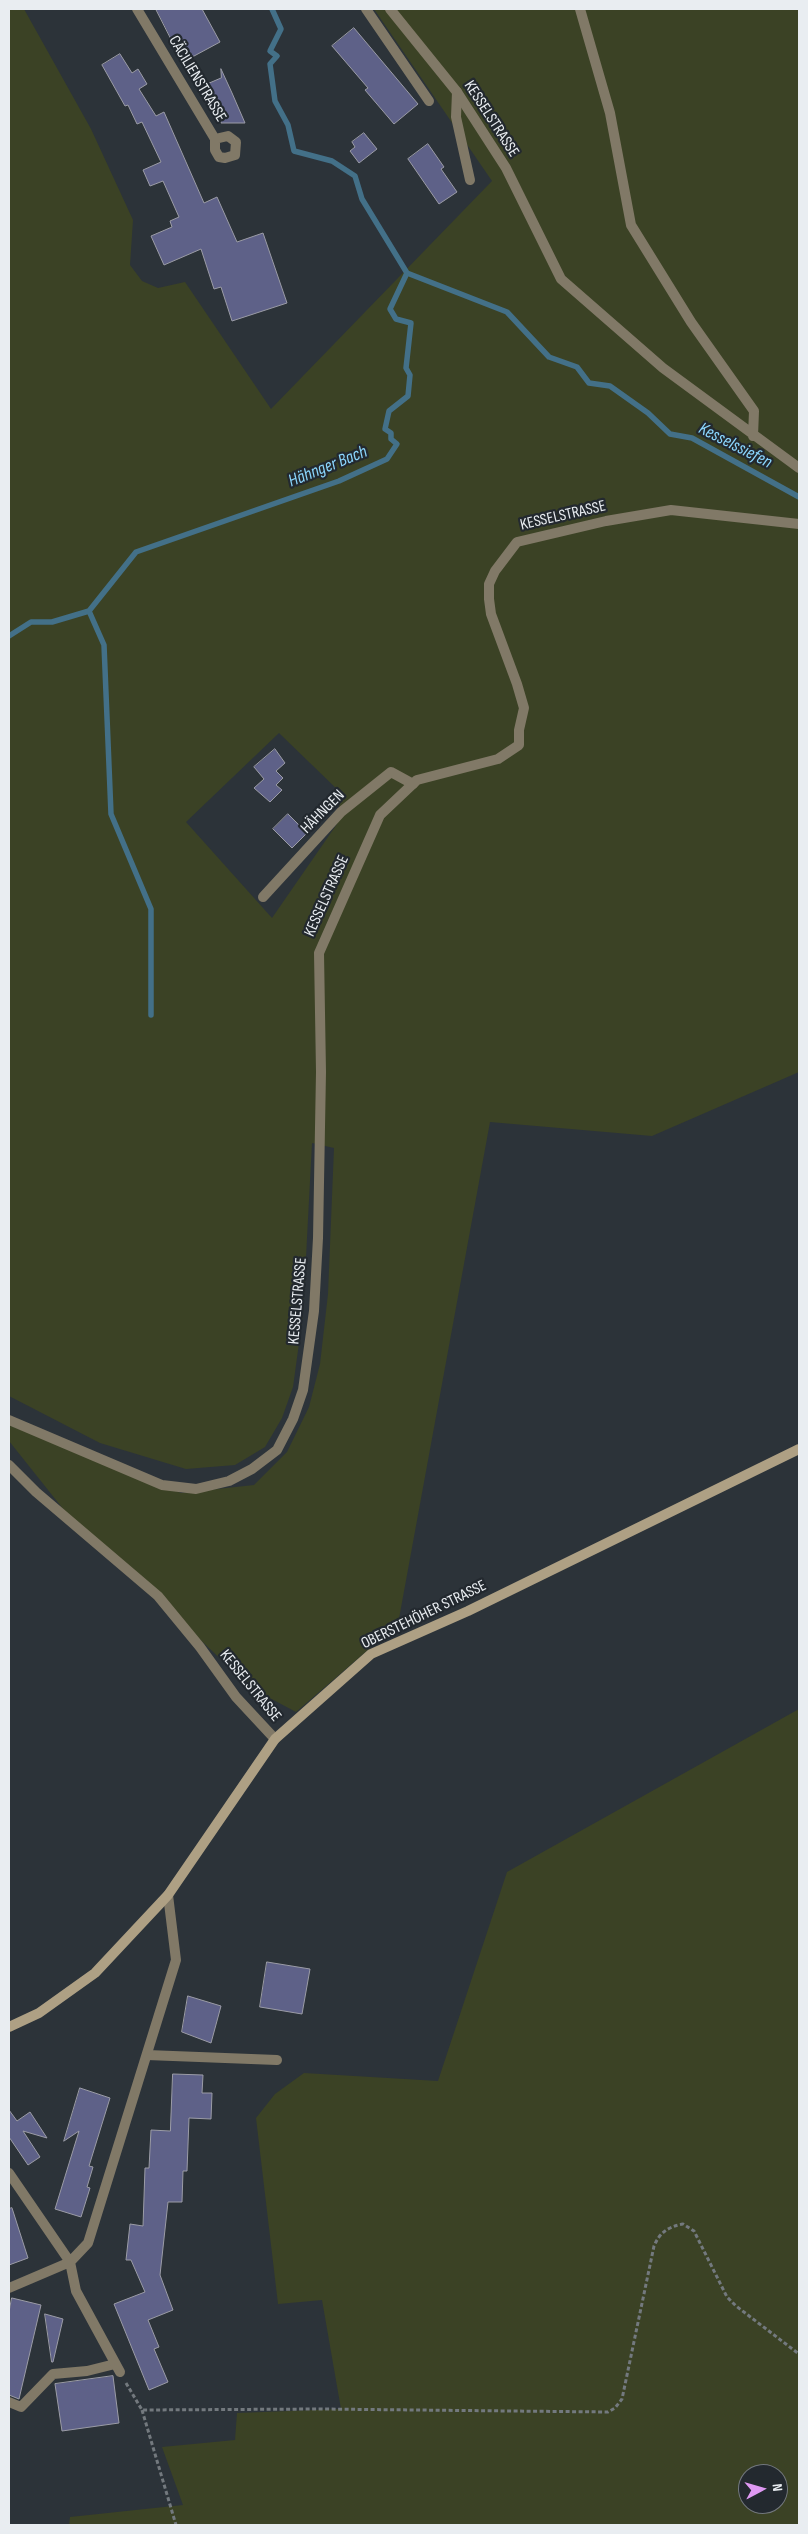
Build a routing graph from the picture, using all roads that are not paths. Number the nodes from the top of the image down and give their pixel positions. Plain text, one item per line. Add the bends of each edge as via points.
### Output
1 (137, 9) edge
2 (366, 9) edge
3 (390, 9) edge
4 (580, 9) edge
5 (457, 92) junction
6 (429, 101) dead end
7 (215, 139) dead end
8 (470, 180) dead end
9 (753, 436) junction
10 (799, 468) edge
11 (799, 524) edge
12 (412, 784) junction
13 (263, 897) dead end
14 (9, 1420) edge
15 (799, 1448) edge
16 (9, 1465) edge
17 (275, 1739) junction
18 (168, 1895) junction
19 (9, 2027) edge
20 (147, 2055) junction
21 (277, 2060) dead end
22 (9, 2173) edge
23 (70, 2262) junction
24 (9, 2288) edge
25 (9, 2402) edge

1 - 7 street, CÄCILIENSTRASSE
2 - 6 street
3 - 5 street, KESSELSTRASSE
4 - 9 street via 610,113 631,225 691,322 754,411
5 - 8 street via 456,117
5 - 9 street, KESSELSTRASSE via 506,168 561,279 663,368
9 - 10 street, KESSELSTRASSE
11 - 12 street, KESSELSTRASSE via 671,510 606,520 517,542 494,571 489,584 489,599 491,614 524,708 519,745 498,759 445,771
12 - 13 street, HÄHNGEN via 390,772 341,812
12 - 14 street, KESSELSTRASSE via 380,815 318,953 321,1072 314,1311 303,1390 277,1450 252,1469 229,1480 187,1488 162,1485
15 - 17 street, OBERSTEHÖHER STRASSE via 468,1611 371,1654
16 - 17 street, KESSELSTRASSE via 158,1596 236,1697
17 - 18 street, OBERSTEHÖHER STRASSE
18 - 19 street, OBERSTEHÖHER STRASSE via 95,1973 39,2013
18 - 20 street via 176,1960
20 - 21 street
20 - 23 street via 88,2243
22 - 23 street
23 - 24 street
23 - 25 street via 76,2292 118,2368 53,2374 22,2407

